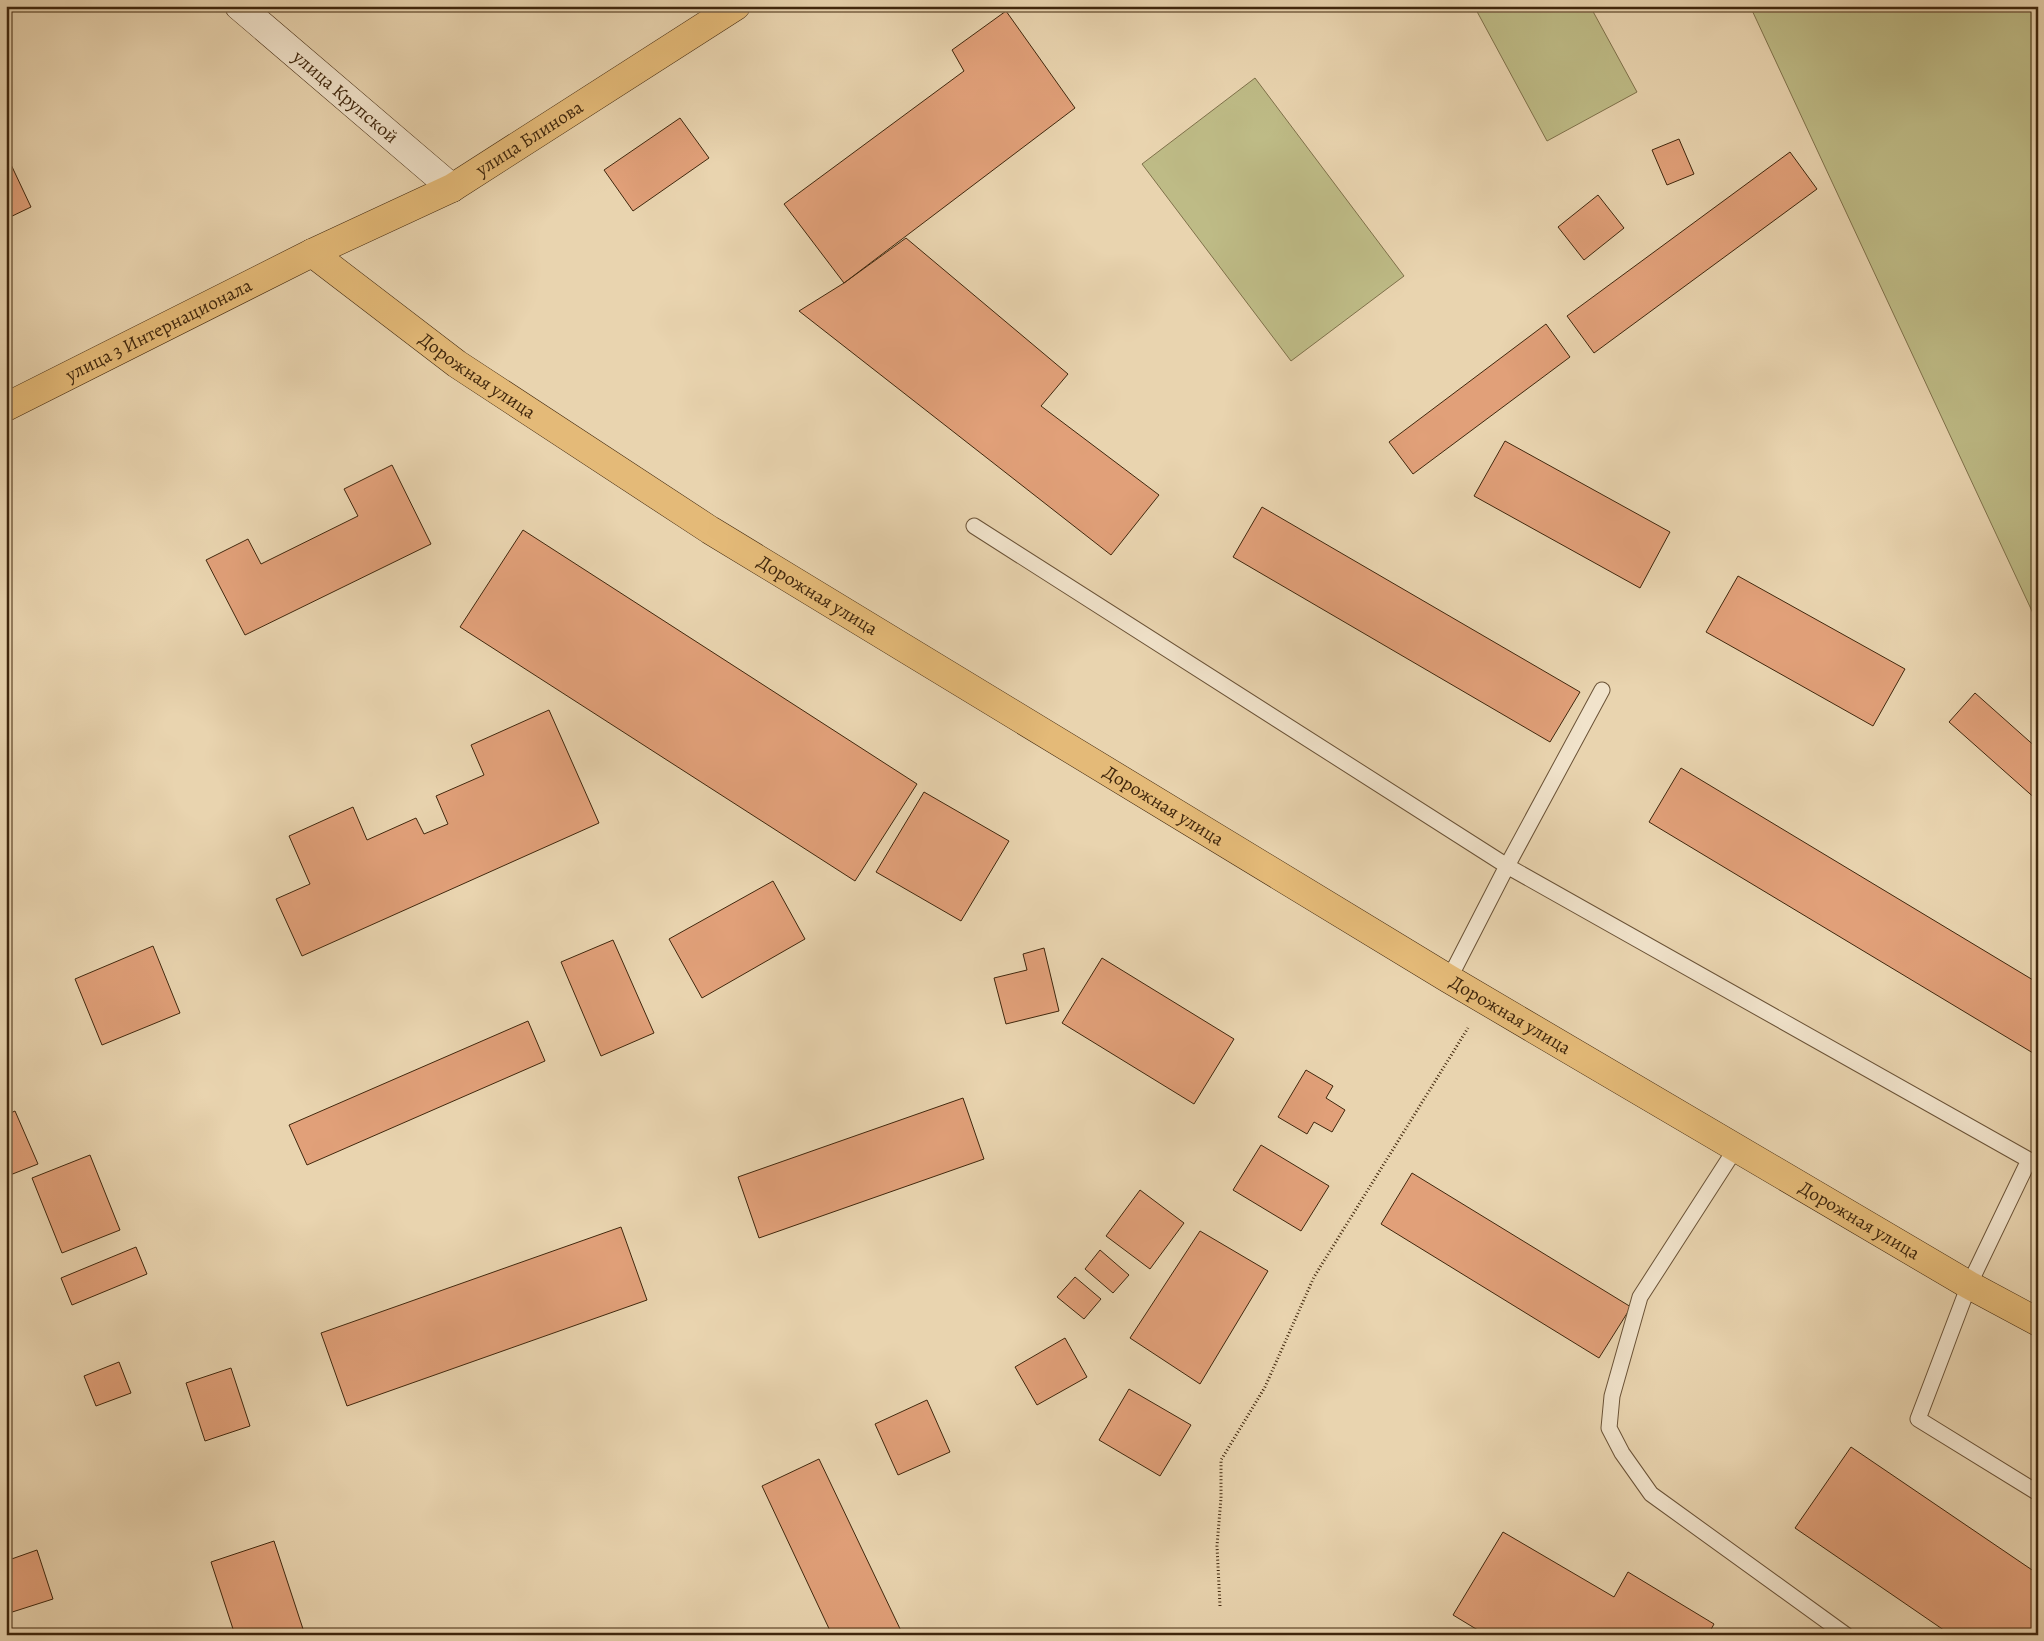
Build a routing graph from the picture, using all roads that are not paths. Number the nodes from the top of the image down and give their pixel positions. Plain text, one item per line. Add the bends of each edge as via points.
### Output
1 (239, 6) edge
2 (736, 6) edge
3 (452, 188) junction
4 (312, 253) junction
5 (6, 407) edge
6 (974, 526) dead end
7 (1602, 690) dead end
8 (1507, 866) junction
9 (1449, 978) junction
10 (1736, 1148) junction
11 (1969, 1285) junction
12 (2038, 1322) edge
13 (2038, 1494) edge
14 (1846, 1635) edge

1 - 3 main road, улица Крупской
2 - 3 main road, улица Блинова
3 - 4 main road, улица Блинова
4 - 5 main road, улица 3 Интернационала
4 - 9 main road, Дорожная улица via 458,364 710,530
6 - 8 lane
7 - 8 lane
8 - 9 lane
8 - 11 lane via 2028,1160
9 - 10 main road, Дорожная улица
10 - 11 main road, Дорожная улица
10 - 14 lane via 1640,1297 1612,1396 1609,1428 1651,1494
11 - 12 main road, Дорожная улица
11 - 13 lane via 1918,1419

